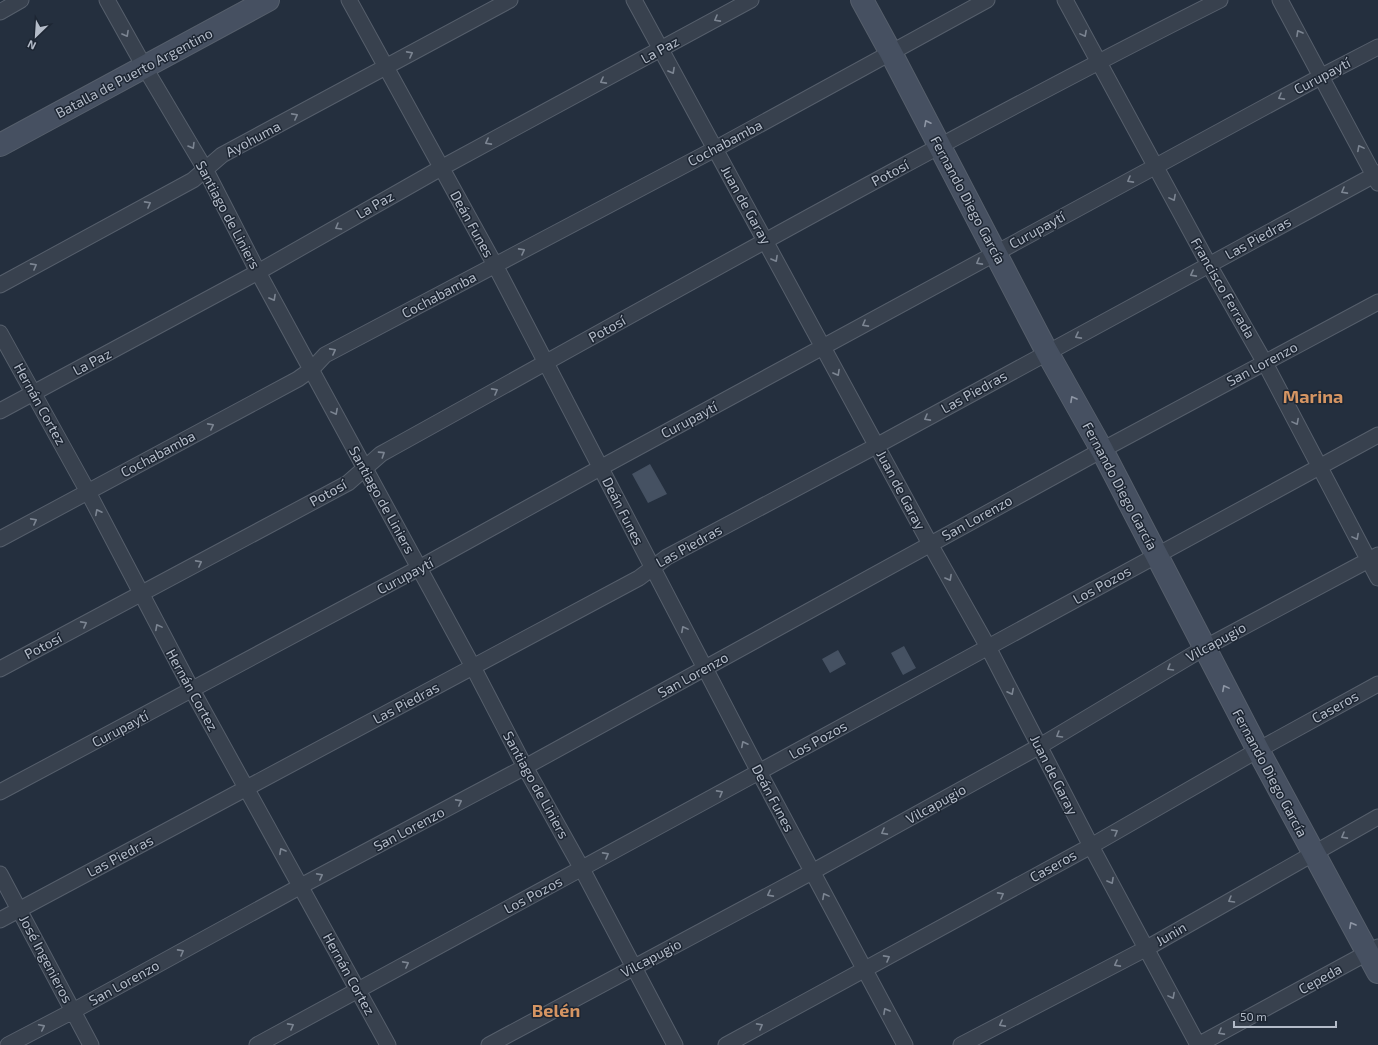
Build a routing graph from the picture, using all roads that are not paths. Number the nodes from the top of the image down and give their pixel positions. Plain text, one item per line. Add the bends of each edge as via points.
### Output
1 (21, 0) edge
2 (107, 0) edge
3 (268, 0) edge
4 (349, 0) edge
5 (510, 0) edge
6 (634, 0) edge
7 (751, 0) edge
8 (862, 0) edge
9 (987, 0) edge
10 (1065, 0) edge
11 (1220, 0) edge
12 (1280, 0) edge
13 (0, 12) edge
14 (1378, 47) edge
15 (660, 50) junction
16 (891, 53) junction
17 (1098, 61) junction
18 (386, 67) junction
19 (145, 68) junction
20 (1322, 76) junction
21 (0, 146) edge
22 (939, 147) junction
23 (715, 149) junction
24 (1155, 166) junction
25 (441, 168) junction
26 (205, 169) junction
27 (1377, 177) edge
28 (765, 241) junction
29 (996, 253) junction
30 (495, 265) junction
31 (1209, 265) junction
32 (258, 272) junction
33 (0, 285) edge
34 (1378, 302) edge
35 (0, 333) edge
36 (823, 347) junction
37 (1047, 352) junction
38 (546, 363) junction
39 (1266, 363) junction
40 (312, 369) junction
41 (34, 393) junction
42 (0, 411) edge
43 (1378, 435) edge
44 (876, 446) junction
45 (1102, 450) junction
46 (1320, 467) junction
47 (364, 468) junction
48 (600, 468) junction
49 (88, 492) junction
50 (0, 539) edge
51 (930, 544) junction
52 (1156, 556) junction
53 (1373, 557) edge
54 (652, 567) junction
55 (419, 568) junction
56 (1378, 578) edge
57 (141, 594) junction
58 (988, 647) junction
59 (1204, 648) junction
60 (473, 668) junction
61 (705, 668) junction
62 (0, 669) edge
63 (1378, 684) edge
64 (192, 690) junction
65 (1040, 746) junction
66 (1258, 750) junction
67 (525, 767) junction
68 (758, 772) junction
69 (246, 788) junction
70 (0, 792) edge
71 (1378, 817) edge
72 (1091, 846) junction
73 (1313, 854) junction
74 (582, 869) junction
75 (812, 872) junction
76 (0, 874) edge
77 (302, 886) junction
78 (20, 910) junction
79 (0, 920) edge
80 (1147, 948) junction
81 (1373, 950) edge
82 (634, 966) junction
83 (864, 970) junction
84 (1378, 972) edge
85 (358, 990) junction
86 (73, 1011) junction
87 (8, 1045) edge
88 (91, 1045) edge
89 (257, 1045) edge
90 (388, 1045) edge
91 (489, 1045) edge
92 (675, 1045) edge
93 (726, 1045) edge
94 (905, 1045) edge
95 (961, 1045) edge
96 (1198, 1045) edge

1 - 13 street
2 -> 19 street, Santiago de Liniers
3 - 19 main road, Batalla de Puerto Argentino
4 - 18 street, Deán Funes
18 -> 5 street, Ayohuma
6 - 15 street, Juan de Garay
7 -> 15 street, La Paz
8 - 16 main road, Fernando Diego García
9 - 16 street, Cochabamba
10 -> 17 street, Francisco Ferrada
11 - 17 street, Potosí
20 -> 12 street
14 - 20 street, Curupaytí
15 -> 23 street, Juan de Garay
15 -> 25 street, La Paz
22 -> 16 main road, Fernando Diego García
16 - 23 street, Cochabamba
17 - 22 street, Potosí
17 - 24 street, Francisco Ferrada
18 - 25 street, Deán Funes
26 -> 18 street, Ayohuma via 222,155
19 - 21 main road, Batalla de Puerto Argentino
19 -> 26 street, Santiago de Liniers
20 -> 24 street, Curupaytí
27 -> 20 street
22 - 28 street, Potosí
22 - 29 main road, Fernando Diego García
23 - 28 street, Juan de Garay
30 -> 23 street, Cochabamba
24 -> 29 street, Curupaytí
24 -> 31 street, Francisco Ferrada
25 - 30 street, Deán Funes
25 -> 32 street, La Paz
26 - 32 street, Santiago de Liniers
33 -> 26 street, Ayohuma via 193,180
27 -> 31 street, Las Piedras
28 -> 36 street, Juan de Garay
28 - 38 street, Potosí
29 -> 36 street, Curupaytí
29 - 37 main road, Fernando Diego García
30 - 38 street, Deán Funes
40 -> 30 street, Cochabamba via 325,355
31 -> 37 street, Las Piedras
31 - 39 street, Francisco Ferrada
32 -> 40 street, Santiago de Liniers
32 - 41 street, La Paz
34 - 39 street, San Lorenzo
35 - 41 street, Hernán Cortez
36 -> 44 street, Juan de Garay
36 - 48 street, Curupaytí
37 -> 44 street, Las Piedras
45 -> 37 main road, Fernando Diego García
47 -> 38 street, Potosí via 381,454
38 - 48 street, Deán Funes
39 - 45 street, San Lorenzo
39 -> 46 street, Francisco Ferrada
40 -> 47 street, Santiago de Liniers
49 -> 40 street, Cochabamba via 298,379
41 - 42 street, La Paz
41 - 49 street, Hernán Cortez
43 - 46 street, Los Pozos
44 - 51 street, Juan de Garay
44 - 54 street, Las Piedras
45 - 51 street, San Lorenzo
45 - 52 main road, Fernando Diego García
46 - 52 street, Los Pozos
46 -> 53 street, Francisco Ferrada
47 - 55 street, Santiago de Liniers
57 -> 47 street, Potosí via 348,483
48 - 54 street, Deán Funes
48 - 55 street, Curupaytí
50 -> 49 street, Cochabamba
57 -> 49 street, Hernán Cortez
51 -> 58 street, Juan de Garay
51 - 61 street, San Lorenzo
52 - 58 street, Los Pozos
52 - 59 main road, Fernando Diego García
53 - 56 street, Francisco Ferrada
53 - 59 street, Vilcapugio
54 - 60 street, Las Piedras via 639,578
61 -> 54 street, Deán Funes
55 - 60 street, Santiago de Liniers
55 - 64 street, Curupaytí
62 -> 57 street, Potosí
64 -> 57 street, Hernán Cortez
58 -> 65 street, Juan de Garay
58 - 68 street, Los Pozos
59 -> 65 street, Vilcapugio
66 -> 59 main road, Fernando Diego García
60 - 67 street, Santiago de Liniers
60 - 69 street, Las Piedras
61 - 67 street, San Lorenzo
68 -> 61 street, Deán Funes
63 - 66 street, Caseros
64 - 69 street, Hernán Cortez
64 - 70 street, Curupaytí
65 - 72 street, Juan de Garay
65 -> 75 street, Vilcapugio
72 -> 66 street, Caseros
66 - 73 main road, Fernando Diego García
67 - 74 street, Santiago de Liniers
77 -> 67 street, San Lorenzo
74 -> 68 street, Los Pozos
68 - 75 street, Deán Funes
77 -> 69 street, Hernán Cortez
69 - 78 street, Las Piedras
71 -> 73 street, Junin
72 -> 80 street, Juan de Garay
83 -> 72 street, Caseros
73 -> 80 street, Junin
81 -> 73 main road, Fernando Diego García
74 - 82 street, Santiago de Liniers
85 -> 74 street, Los Pozos
75 -> 82 street, Vilcapugio
83 -> 75 street, Deán Funes
76 - 78 street, José Ingenieros
77 - 85 street, Hernán Cortez
86 -> 77 street, San Lorenzo
78 - 79 street, Las Piedras
78 - 86 street, José Ingenieros
80 -> 95 street, Junin
80 -> 96 street, Juan de Garay
81 - 84 main road, Fernando Diego García
81 -> 96 street, Cepeda
82 - 91 street, Vilcapugio
82 - 92 street, Santiago de Liniers
93 -> 83 street, Caseros
94 -> 83 street, Deán Funes
89 -> 85 street, Los Pozos
85 - 90 street, Hernán Cortez
87 -> 86 street, San Lorenzo
86 - 88 street, José Ingenieros

